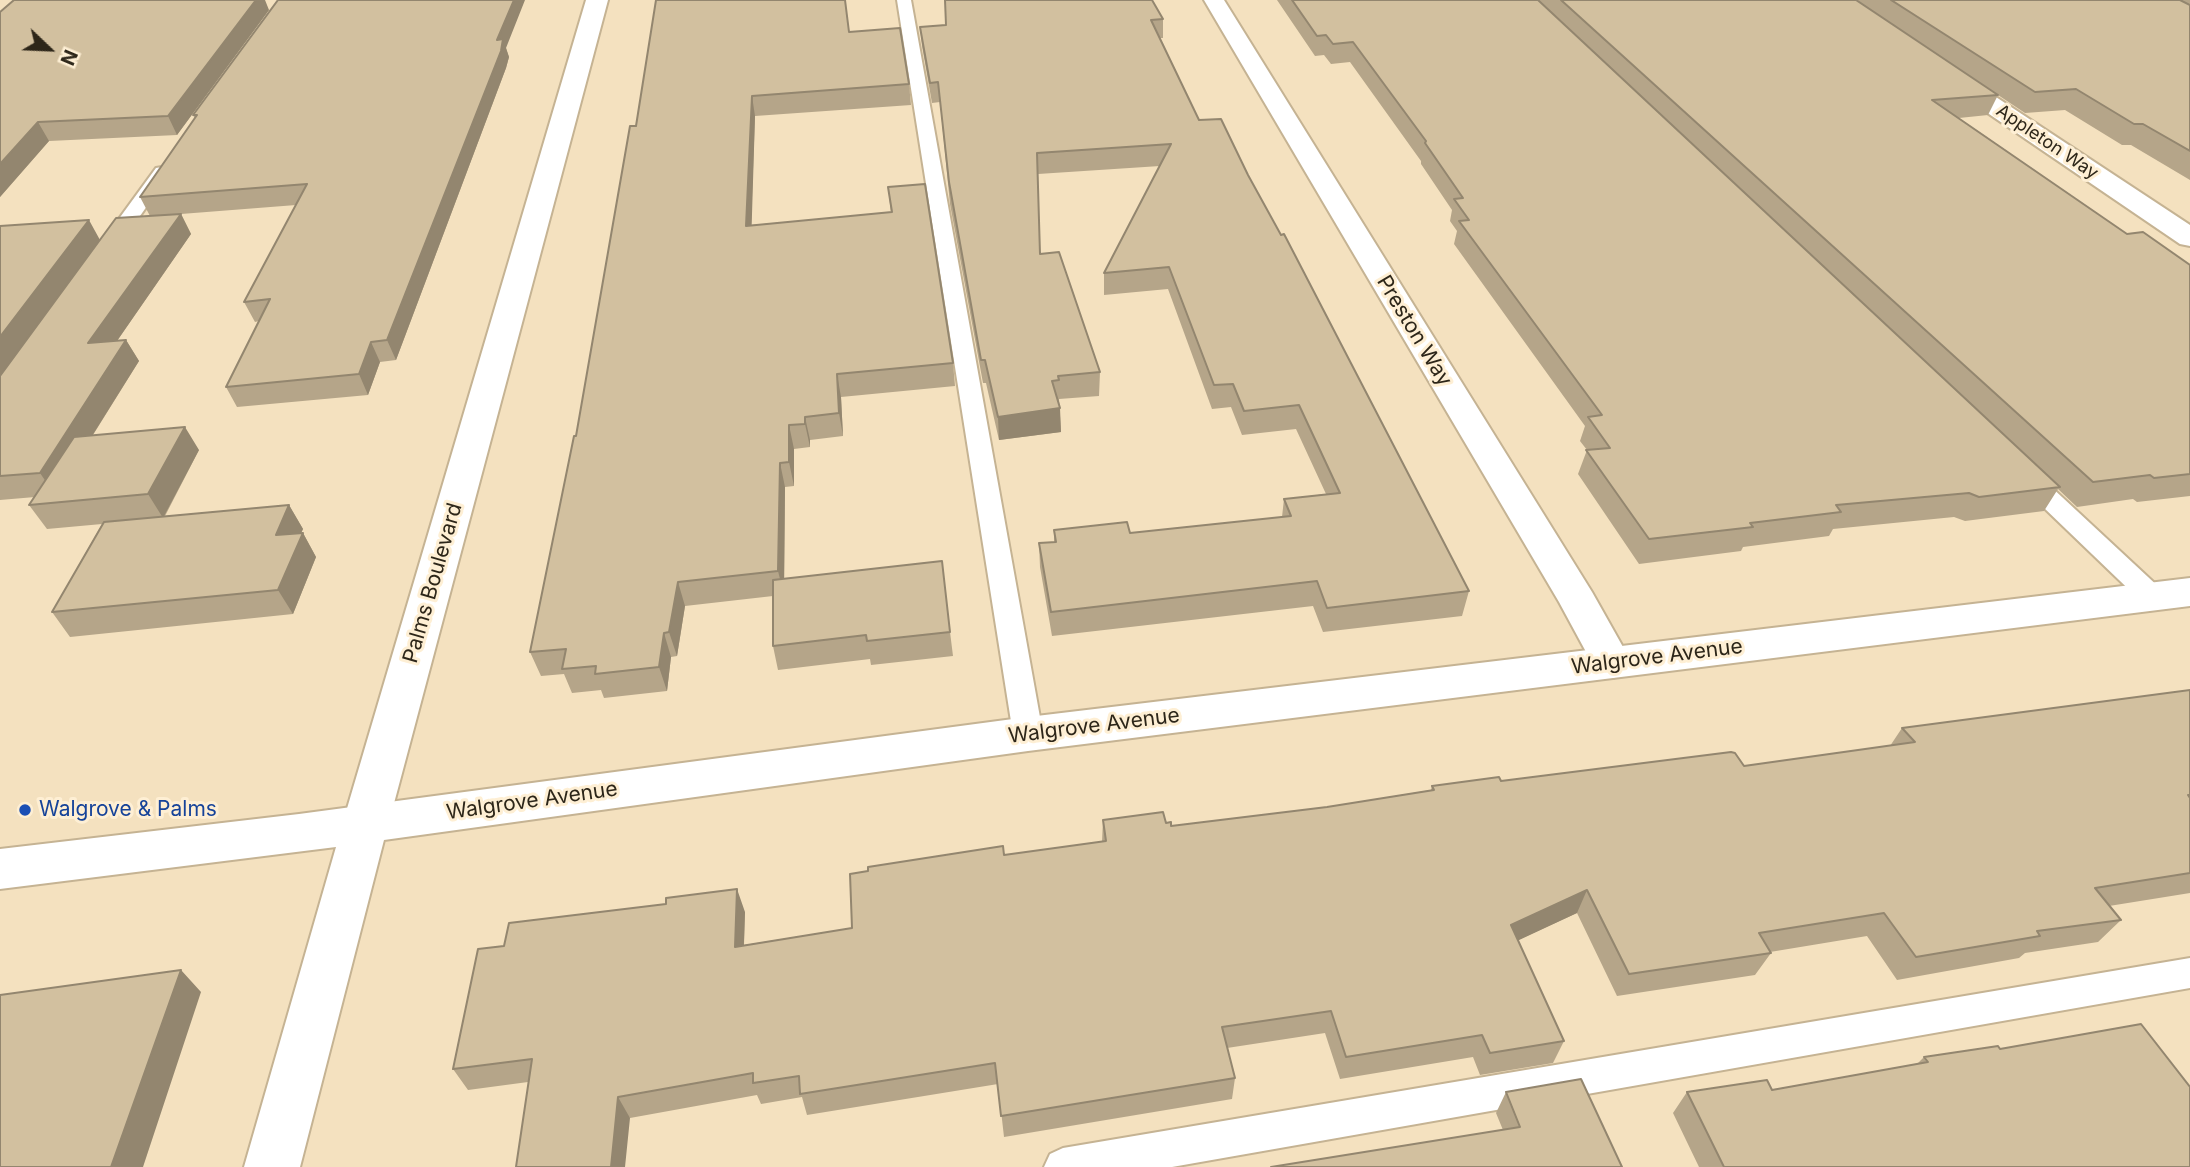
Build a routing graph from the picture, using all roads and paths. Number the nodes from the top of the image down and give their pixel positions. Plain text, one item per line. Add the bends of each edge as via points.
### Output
1 (597, 0) edge
2 (904, 0) edge
3 (1214, 0) edge
4 (1927, 61) edge
5 (171, 159) edge
6 (2190, 238) edge
7 (98, 261) edge
8 (2009, 460) edge
9 (2172, 594) edge
10 (1612, 663) junction
11 (1028, 734) junction
12 (366, 822) junction
13 (0, 869) edge
14 (2190, 973) edge
15 (272, 1167) edge
16 (1063, 1167) edge

1 - 12 street, Palms Boulevard
2 - 11 lane
3 - 10 street, Preston Way
4 - 6 street, Appleton Way
5 - 7 lane
8 - 9 lane
9 - 10 street, Walgrove Avenue
10 - 11 street, Walgrove Avenue
11 - 12 street, Walgrove Avenue
12 - 13 street, Walgrove Avenue
12 - 15 street, Palms Boulevard
14 - 16 lane

